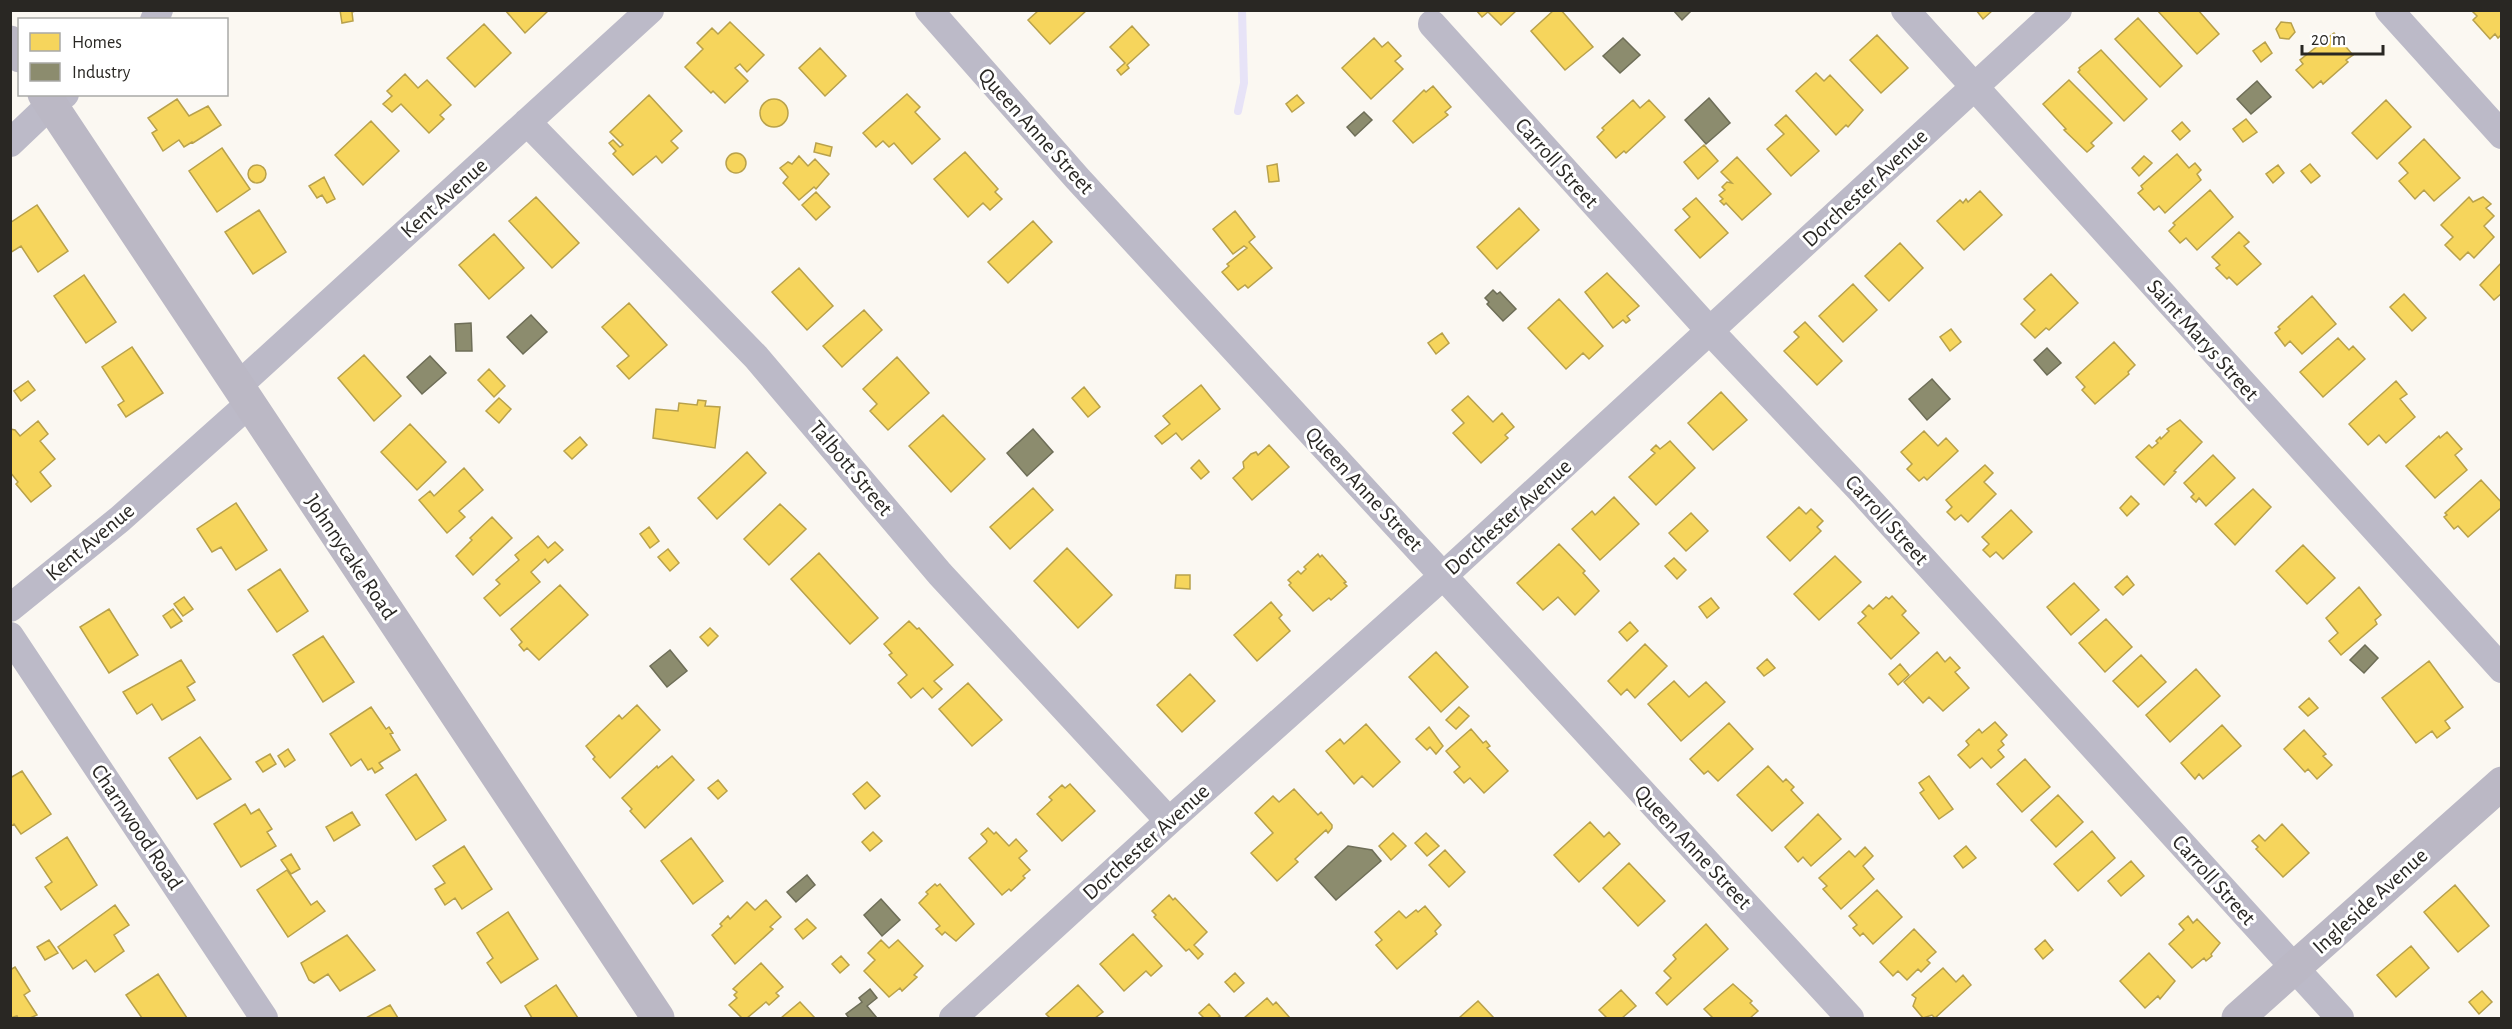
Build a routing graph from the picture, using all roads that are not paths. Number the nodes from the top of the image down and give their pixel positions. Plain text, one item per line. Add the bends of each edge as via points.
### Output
1 (650, 10) edge
2 (929, 10) edge
3 (1905, 10) edge
4 (2058, 10) edge
5 (2389, 10) edge
6 (1432, 24) dead end
7 (1974, 87) junction
8 (53, 98) edge
9 (528, 122) junction
10 (2502, 135) edge
11 (10, 143) edge
12 (1710, 331) junction
13 (244, 395) junction
14 (1443, 576) junction
15 (10, 608) edge
16 (10, 636) edge
17 (2502, 669) edge
18 (2502, 783) edge
19 (1169, 821) junction
20 (2295, 968) junction
21 (264, 1018) edge
22 (658, 1018) edge
23 (953, 1018) edge
24 (1850, 1018) edge
25 (2238, 1018) edge
26 (2340, 1018) edge

1 - 9 street, Kent Avenue
2 - 14 street, Queen Anne Street via 1077,178
3 - 7 street, Saint Marys Street
4 - 7 street, Dorchester Avenue
5 - 10 street
6 - 12 street, Carroll Street
7 - 12 street, Dorchester Avenue
7 - 17 street, Saint Marys Street
8 - 11 street
8 - 13 main road, Johnnycake Road
9 - 13 street, Kent Avenue
9 - 19 street, Talbott Street via 756,357 940,574
12 - 14 street, Dorchester Avenue
12 - 20 street, Carroll Street via 1863,493
13 - 15 street, Kent Avenue via 120,519
13 - 22 main road, Johnnycake Road
14 - 19 street, Dorchester Avenue
14 - 24 street, Queen Anne Street
16 - 21 street, Charnwood Road
18 - 20 main road, Ingleside Avenue
19 - 23 street, Dorchester Avenue
20 - 25 main road, Ingleside Avenue
20 - 26 street, Carroll Street

